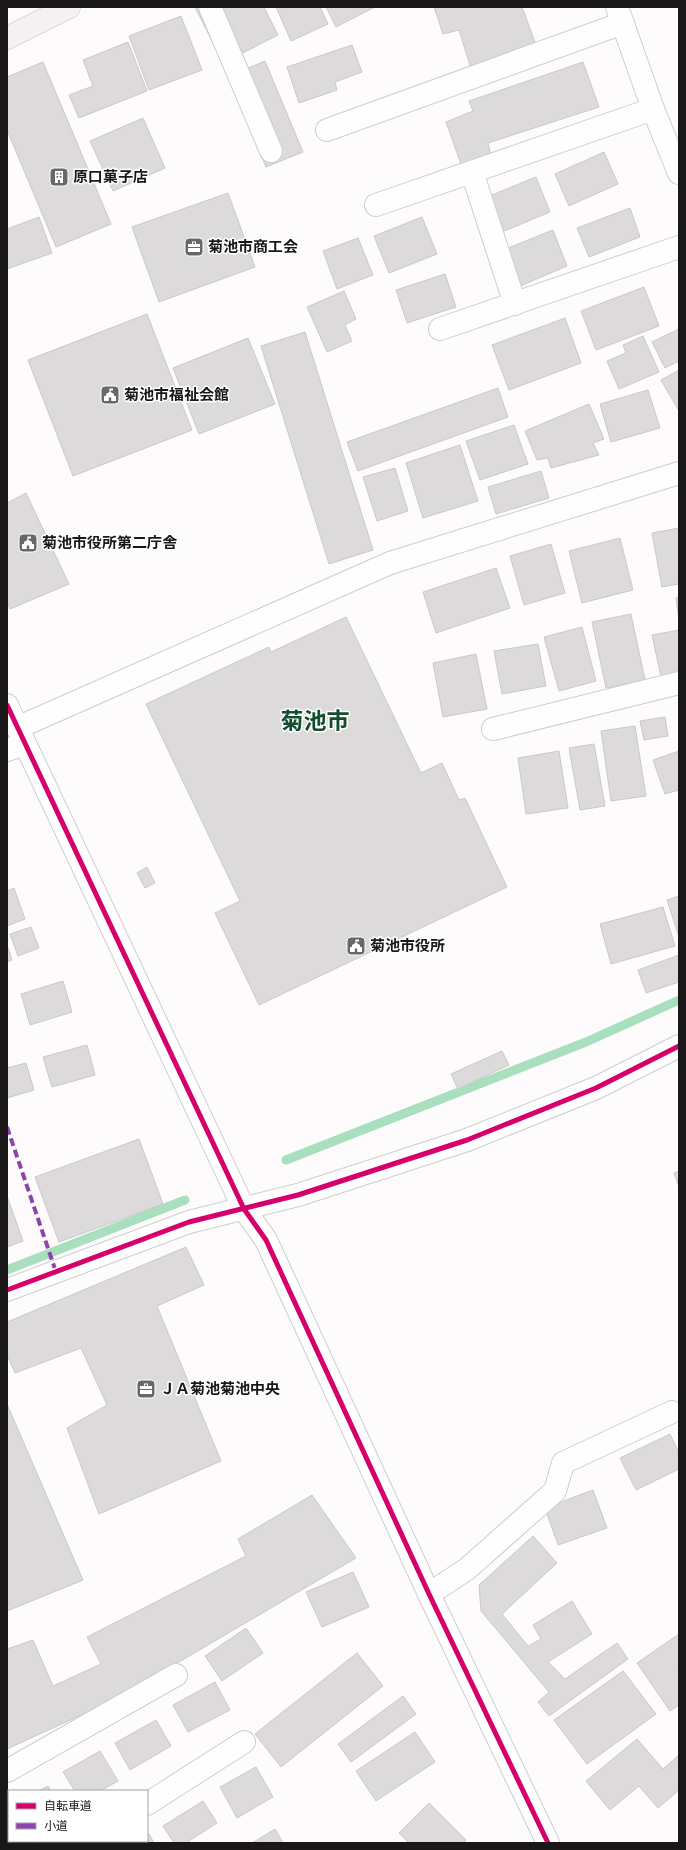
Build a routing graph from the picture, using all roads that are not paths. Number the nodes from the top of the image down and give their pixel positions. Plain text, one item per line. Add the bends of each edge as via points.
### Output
1 (69, 7) edge
2 (210, 7) edge
3 (620, 15) edge
4 (7, 38) edge
5 (653, 109) junction
6 (327, 130) dead end
7 (271, 151) dead end
8 (472, 172) junction
9 (679, 173) edge
10 (376, 205) dead end
11 (679, 247) edge
12 (515, 304) junction
13 (440, 329) dead end
14 (679, 473) edge
15 (679, 683) edge
16 (7, 705) edge
17 (493, 729) dead end
18 (16, 740) edge
19 (679, 1046) edge
20 (244, 1209) junction
21 (7, 1290) edge
22 (672, 1412) dead end
23 (430, 1594) junction
24 (176, 1675) dead end
25 (244, 1742) dead end
26 (7, 1771) edge
27 (148, 1803) edge
28 (548, 1843) edge

1 - 4 highway
2 - 7 street
3 - 5 street
3 - 6 street
5 - 8 street
5 - 9 street
8 - 10 street
8 - 12 street
11 - 12 street
12 - 13 street
14 - 18 street via 390,563
15 - 17 street
16 - 18 street
18 - 20 street
19 - 20 street via 596,1088 467,1140 298,1196
20 - 21 street via 189,1222
20 - 23 street via 266,1240
22 - 23 street via 563,1463 555,1491 467,1570
23 - 28 street
24 - 26 street
25 - 27 street

